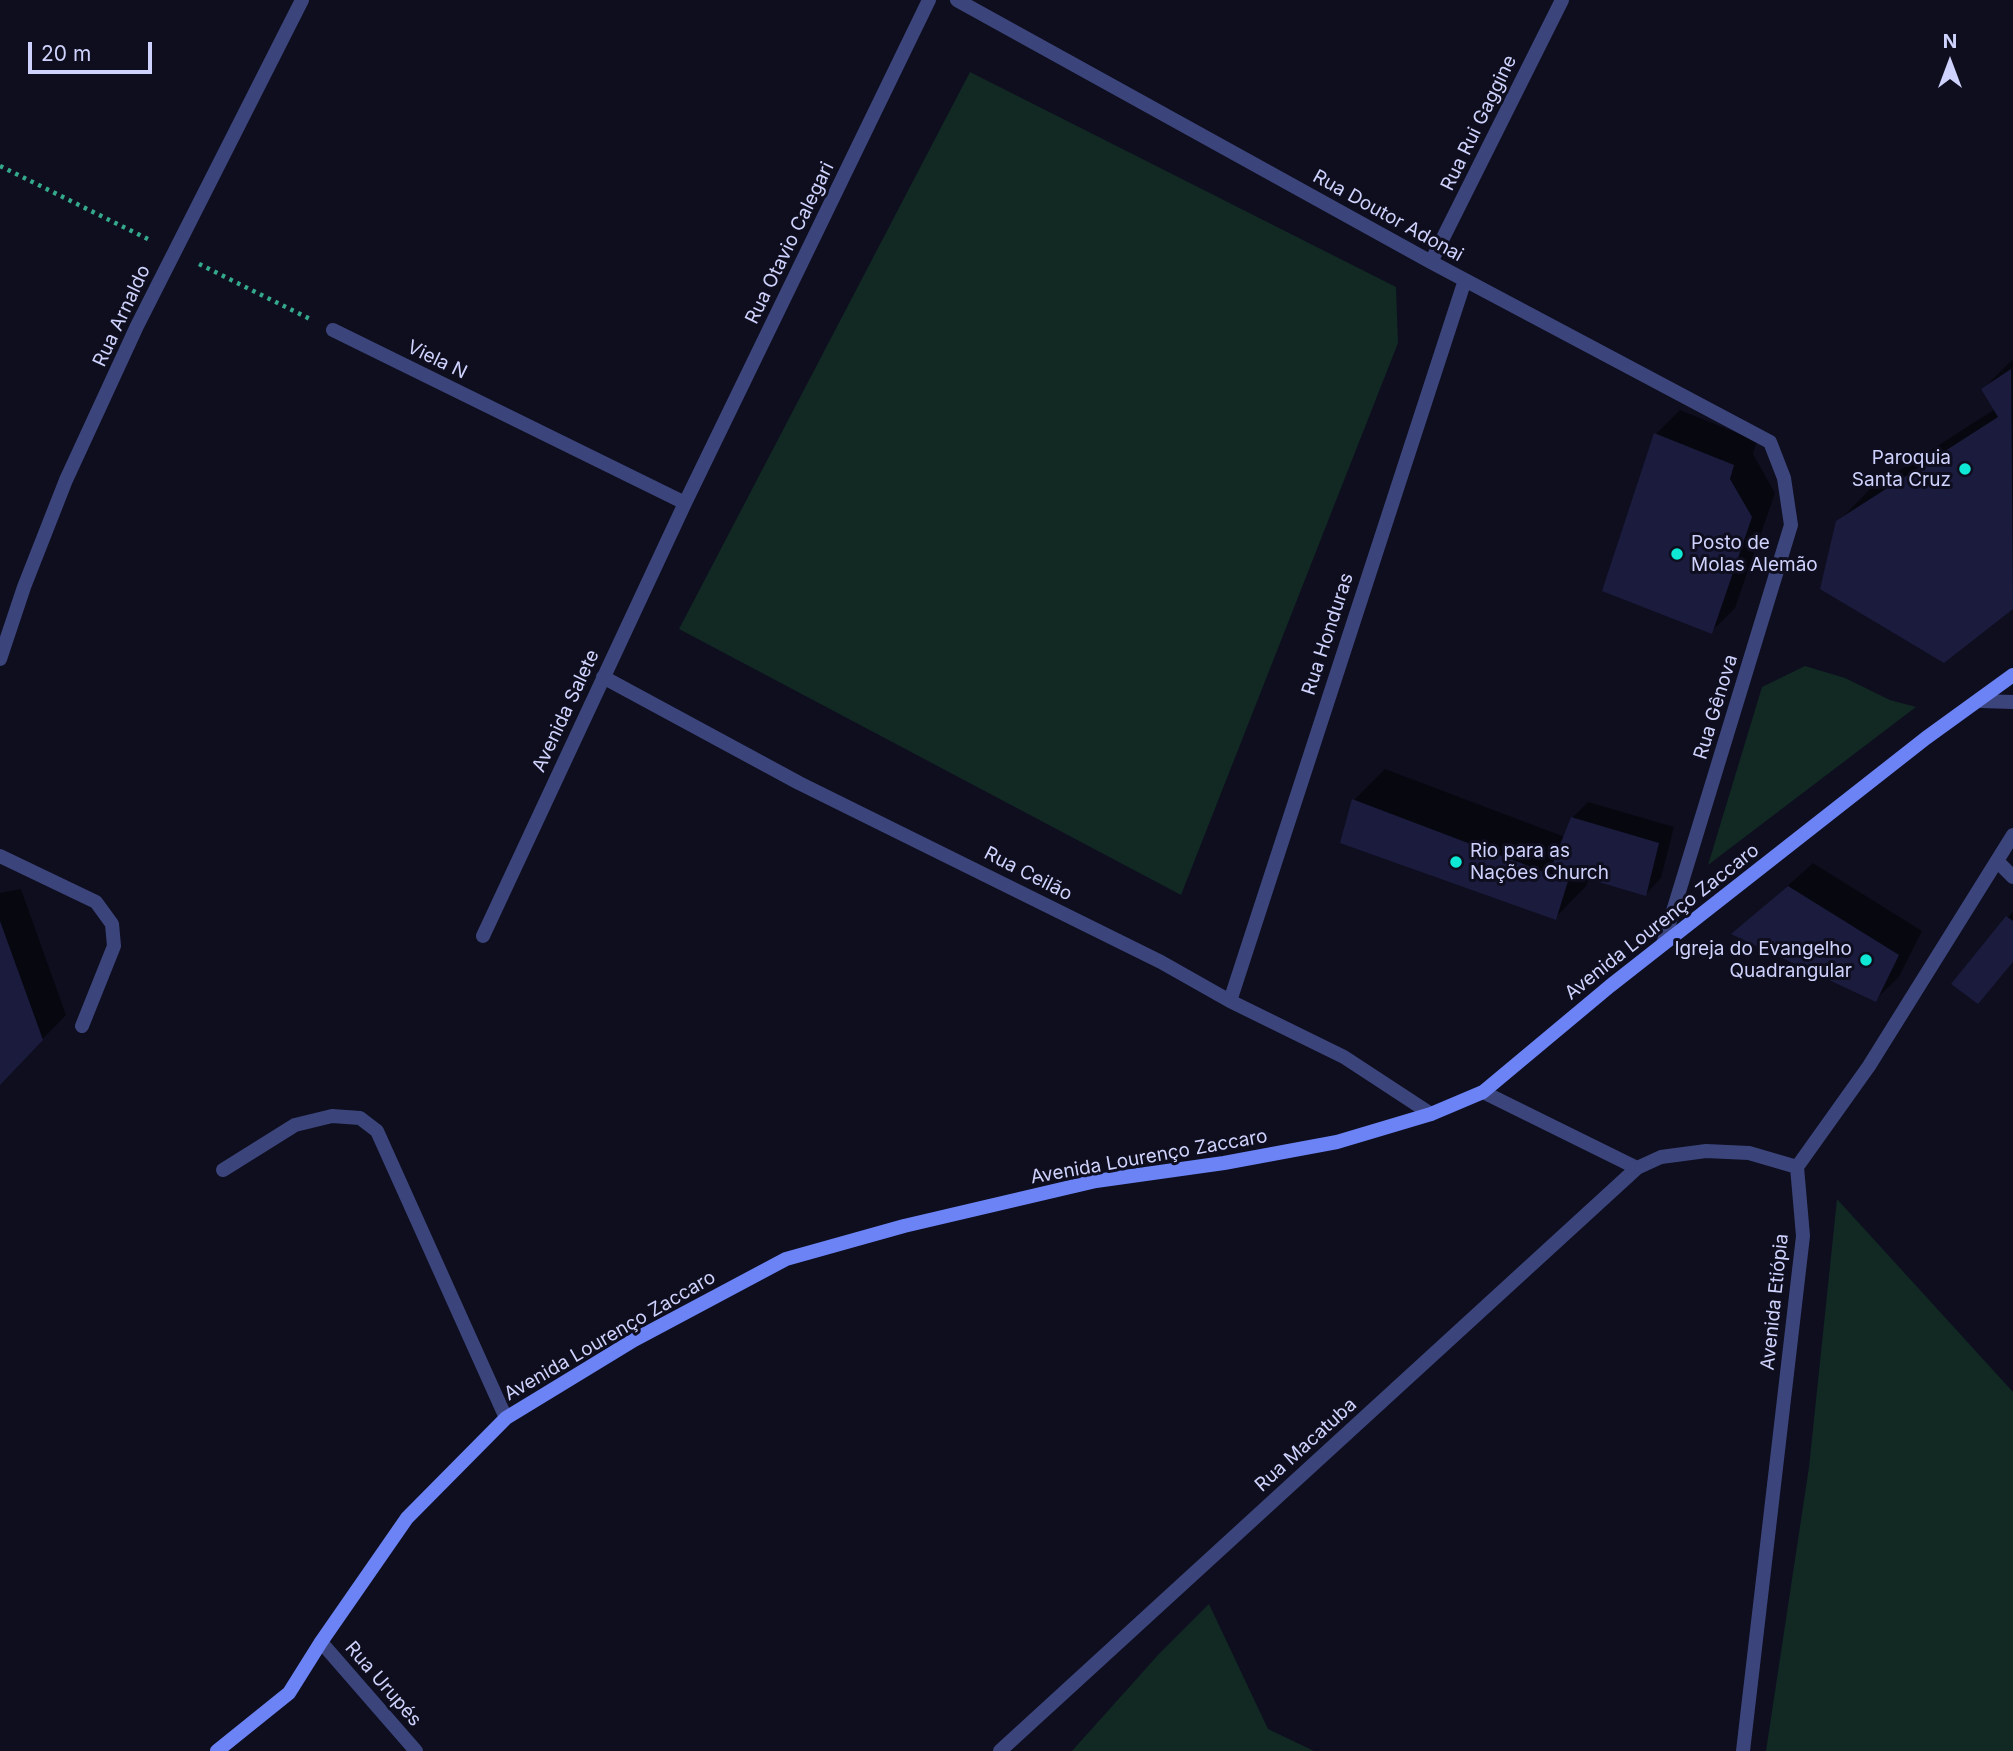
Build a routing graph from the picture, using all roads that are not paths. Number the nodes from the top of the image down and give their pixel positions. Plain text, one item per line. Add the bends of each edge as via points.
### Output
1 (303, 0) edge
2 (929, 0) edge
3 (957, 0) edge
4 (1562, 0) edge
5 (1431, 262) junction
6 (1465, 280) junction
7 (333, 330) road end
8 (1784, 478) joint
9 (685, 503) junction
10 (0, 659) edge
11 (2013, 675) edge
12 (603, 677) junction
13 (1981, 701) junction
14 (2013, 702) edge
15 (2013, 835) edge
16 (0, 856) edge
17 (1997, 861) junction
18 (2013, 877) edge
19 (482, 936) dead end
20 (1663, 944) junction
21 (1230, 1001) junction
22 (82, 1026) dead end
23 (1483, 1092) junction
24 (1431, 1114) junction
25 (1797, 1167) junction
26 (1637, 1168) junction
27 (223, 1170) dead end
28 (506, 1418) junction
29 (321, 1642) junction
30 (217, 1751) edge
31 (416, 1751) edge
32 (1000, 1751) edge
33 (1743, 1751) edge

1 - 10 street, Rua Arnaldo via 173,251 66,480
2 - 9 street, Rua Otavio Calegari
3 - 5 street, Rua Doutor Adonai
4 - 5 street, Rua Rui Gaggine
5 - 6 street, Rua Doutor Adonai
6 - 8 street, Rua Doutor Adonai via 1770,442
6 - 21 street, Rua Honduras
7 - 9 street, Viela N
8 - 20 street, Rua Gênova via 1791,525
9 - 12 street, Avenida Salete
11 - 13 street, Avenida Lourenço Zaccaro
12 - 19 street, Avenida Salete
12 - 21 street, Rua Ceilão via 799,783 1149,956
13 - 14 street
13 - 20 street, Avenida Lourenço Zaccaro via 1926,738
15 - 17 street
16 - 22 street via 96,902 112,924 114,946
17 - 18 street
17 - 25 street via 1869,1066
20 - 23 street, Avenida Lourenço Zaccaro
21 - 24 street, Rua Ceilão via 1344,1057
23 - 24 street, Avenida Lourenço Zaccaro
23 - 26 street
24 - 28 street, Avenida Lourenço Zaccaro via 1337,1142 1096,1181 786,1259 634,1340
25 - 26 street via 1749,1153 1706,1151 1661,1157
25 - 33 street, Avenida Etiópia via 1803,1236
26 - 32 street, Rua Macatuba
27 - 28 street via 295,1125 331,1116 360,1118 377,1131
28 - 29 street, Avenida Lourenço Zaccaro via 407,1518
29 - 30 street, Avenida Lourenço Zaccaro via 289,1693
29 - 31 street, Rua Urupés

